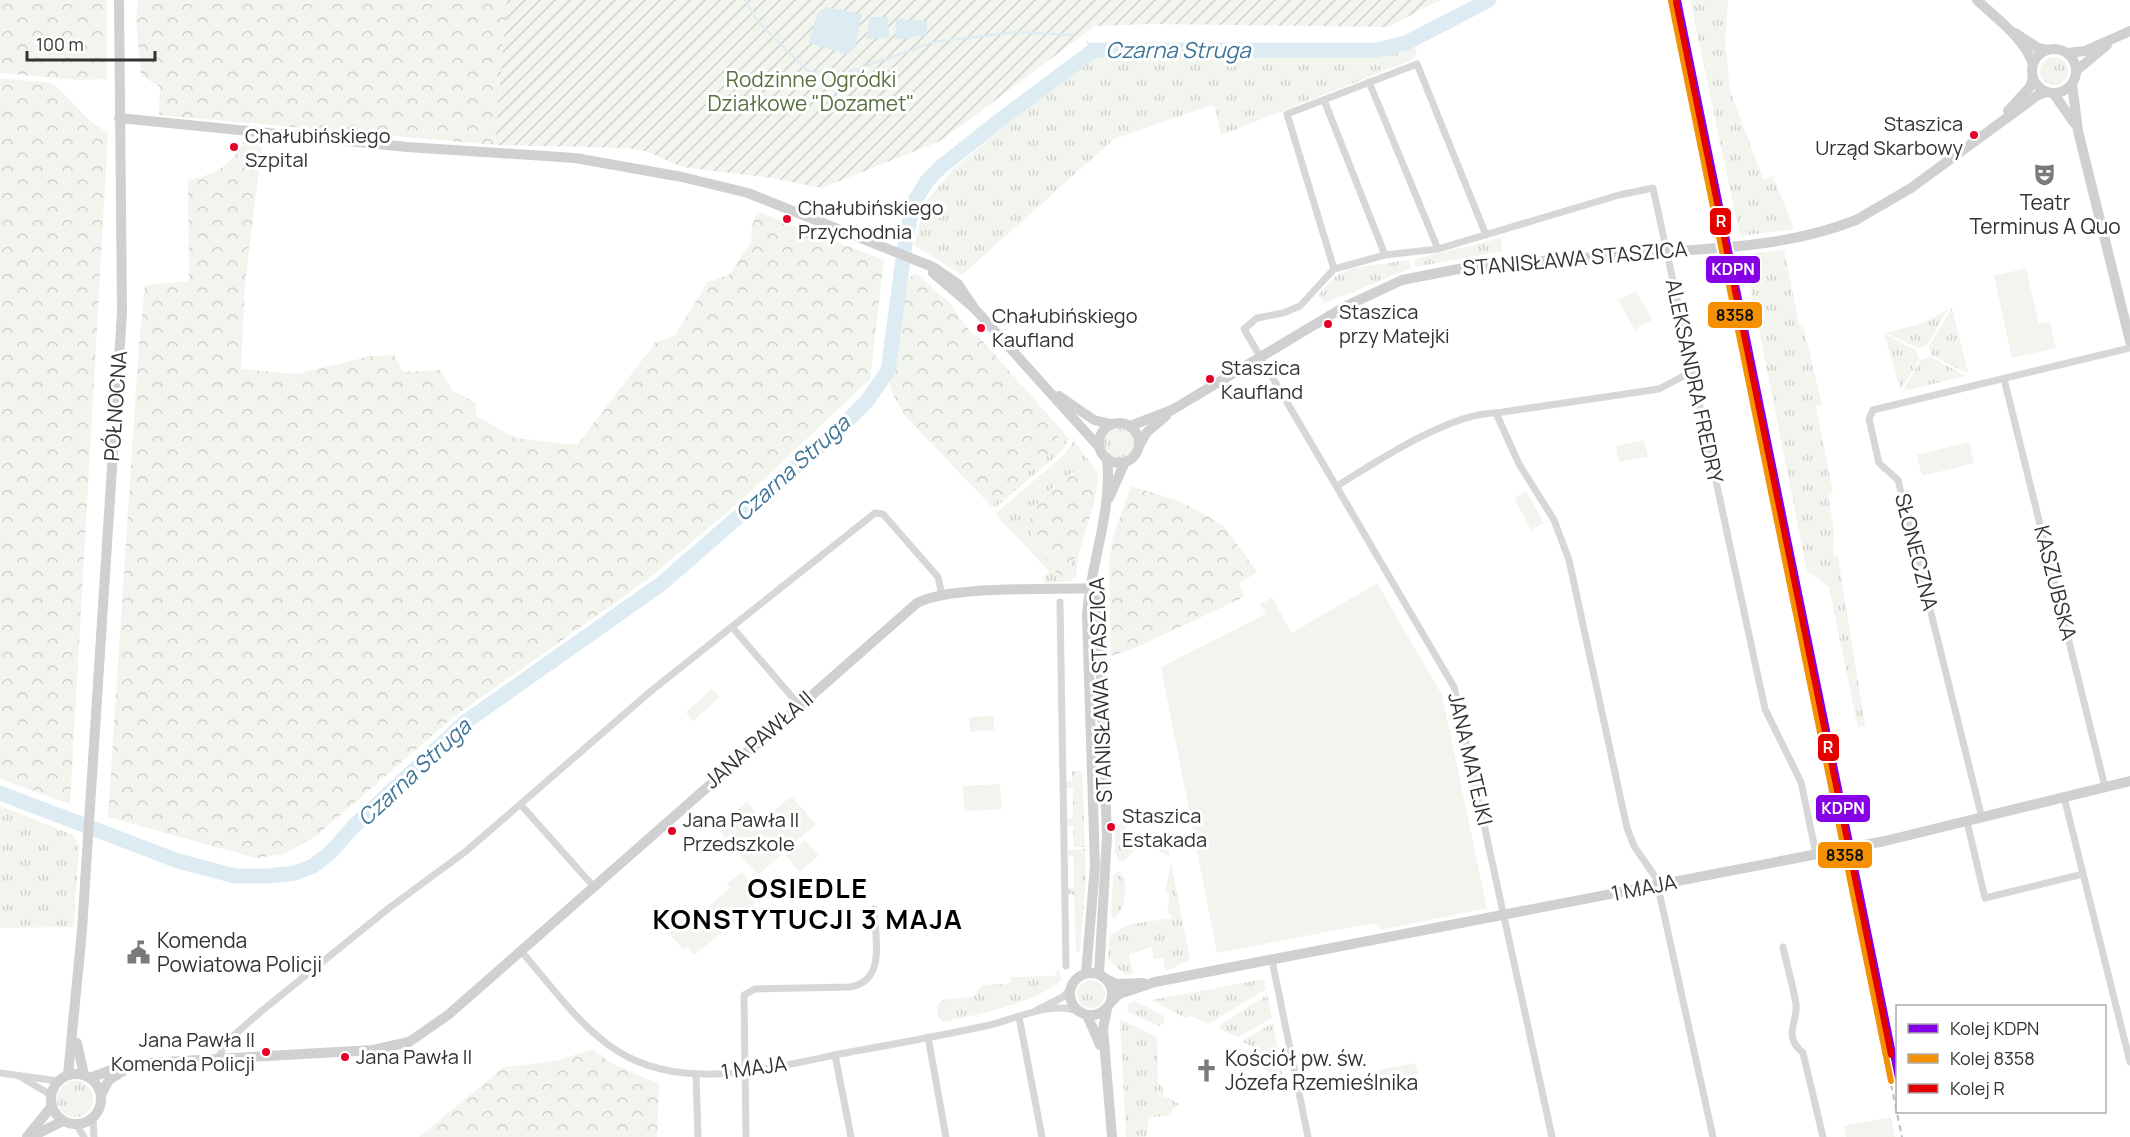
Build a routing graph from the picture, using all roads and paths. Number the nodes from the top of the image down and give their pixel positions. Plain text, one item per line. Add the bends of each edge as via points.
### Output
1 (119, 0) edge
2 (1977, 0) edge
3 (2007, 28) junction
4 (2130, 30) edge
5 (2114, 39) junction
6 (2047, 50) junction
7 (2067, 53) junction
8 (2033, 64) junction
9 (2076, 71) junction
10 (2033, 78) junction
11 (1369, 82) junction
12 (2072, 84) junction
13 (2050, 93) junction
14 (1324, 100) junction
15 (119, 118) junction
16 (2078, 131) junction
17 (1984, 135) junction
18 (1486, 235) junction
19 (1438, 249) junction
20 (1385, 255) junction
21 (1334, 269) junction
22 (2130, 341) edge
23 (2130, 348) edge
24 (1259, 355) junction
25 (1692, 372) junction
26 (2004, 379) junction
27 (1049, 390) junction
28 (1172, 410) junction
29 (1496, 413) junction
30 (1111, 424) junction
31 (1130, 426) junction
32 (1140, 444) junction
33 (1100, 448) junction
34 (1107, 459) junction
35 (1125, 462) junction
36 (1336, 486) junction
37 (1104, 512) junction
38 (1093, 588) junction
39 (942, 595) junction
40 (1060, 602) dead end
41 (732, 627) junction
42 (799, 705) junction
43 (2130, 781) edge
44 (2105, 787) junction
45 (2064, 797) junction
46 (520, 805) junction
47 (1982, 818) junction
48 (1967, 822) junction
49 (1816, 854) junction
50 (2083, 874) junction
51 (1658, 885) junction
52 (594, 887) junction
53 (874, 909) dead end
54 (1504, 917) junction
55 (1783, 947) dead end
56 (521, 951) junction
57 (1272, 960) junction
58 (1066, 966) dead end
59 (1086, 973) junction
60 (1103, 977) junction
61 (1155, 982) junction
62 (1070, 989) junction
63 (1109, 1005) junction
64 (1029, 1013) junction
65 (1082, 1013) junction
66 (1019, 1017) junction
67 (74, 1025) junction
68 (2130, 1026) edge
69 (2122, 1028) junction
70 (928, 1037) junction
71 (835, 1055) junction
72 (1104, 1056) junction
73 (2129, 1058) edge
74 (218, 1059) junction
75 (134, 1065) junction
76 (744, 1071) junction
77 (0, 1073) edge
78 (696, 1074) junction
79 (17, 1075) junction
80 (87, 1077) junction
81 (63, 1078) junction
82 (101, 1095) junction
83 (51, 1100) junction
84 (93, 1118) junction
85 (63, 1121) junction
86 (76, 1124) junction
87 (29, 1137) edge
88 (84, 1137) edge
89 (94, 1137) edge
90 (698, 1137) edge
91 (746, 1137) edge
92 (851, 1137) edge
93 (946, 1137) edge
94 (1042, 1137) edge
95 (1112, 1137) edge
96 (1308, 1137) edge
97 (1552, 1137) edge
98 (1713, 1137) edge
99 (1823, 1137) edge

1 - 15 street, PÓŁNOCNA
2 - 3 street
3 - 6 street
3 - 8 street
4 - 5 street
5 - 7 street via 2077,54
5 - 9 street
6 - 7 street
6 - 8 street
7 - 9 street
8 - 10 street
9 - 12 street
10 - 13 street
10 - 17 street, STANISŁAWA STASZICA via 2023,96
11 - 14 street
11 - 18 street via 1417,64
11 - 19 street
12 - 13 street
12 - 16 street
13 - 16 street via 2066,108
13 - 17 street, STANISŁAWA STASZICA via 2038,95
14 - 20 street
14 - 21 street via 1287,114
15 - 27 street via 406,147 597,161 745,192 946,274
15 - 67 street, PÓŁNOCNA via 122,314
16 - 22 street
17 - 24 street, STANISŁAWA STASZICA, bridge via 1911,188 1833,230 1783,241 1473,266 1417,275 1361,298
18 - 19 street, ALEKSANDRA FREDRY
18 - 25 street, ALEKSANDRA FREDRY via 1653,188
19 - 20 street, ALEKSANDRA FREDRY
20 - 21 street, ALEKSANDRA FREDRY
21 - 24 street via 1300,306 1250,321 1244,329
23 - 26 street, SŁONECZNA
24 - 28 street, STANISŁAWA STASZICA
24 - 36 street, JANA MATEJKI
25 - 29 street via 1659,389
25 - 49 street, ALEKSANDRA FREDRY via 1765,709 1795,763
26 - 44 street, KASZUBSKA
26 - 47 street, SŁONECZNA via 1873,410 1869,419 1879,463 1898,480
27 - 30 street via 1094,420
27 - 33 street
28 - 31 street, STANISŁAWA STASZICA
28 - 32 street, STANISŁAWA STASZICA via 1147,432
29 - 36 street via 1479,413 1448,425
29 - 51 street via 1519,464 1554,520 1569,560 1627,828
30 - 31 street
30 - 33 street via 1101,436
31 - 32 street
32 - 35 street via 1135,456
33 - 34 street
34 - 35 street
34 - 37 street, STANISŁAWA STASZICA
35 - 37 street, STANISŁAWA STASZICA
36 - 54 street, JANA MATEJKI via 1454,687
37 - 38 street, STANISŁAWA STASZICA
38 - 39 street, JANA PAWŁA II
38 - 59 street, STANISŁAWA STASZICA via 1095,866
38 - 60 street, STANISŁAWA STASZICA via 1107,837
39 - 41 street via 938,577 878,512
39 - 42 street, JANA PAWŁA II via 922,600 903,613
40 - 58 street
41 - 42 street
41 - 46 street via 651,690
42 - 52 street, JANA PAWŁA II
43 - 44 street, 1 MAJA
44 - 45 street, 1 MAJA
45 - 47 street, 1 MAJA
45 - 50 street
46 - 52 street
46 - 74 street via 264,1009 225,1043
47 - 48 street, 1 MAJA
48 - 49 street, 1 MAJA
48 - 50 street via 1985,898
49 - 51 street, 1 MAJA
50 - 69 street
51 - 54 street, 1 MAJA
51 - 98 street
52 - 56 street, JANA PAWŁA II
53 - 76 street via 875,968 864,982 850,987 747,992 743,1000
54 - 57 street, 1 MAJA
54 - 97 street, JANA MATEJKI
55 - 99 street via 1796,1007 1791,1031 1795,1046 1803,1053
56 - 74 street, JANA PAWŁA II via 433,1027 401,1045
56 - 78 street, 1 MAJA via 589,1028 612,1047 652,1067
57 - 61 street, 1 MAJA
57 - 96 street
59 - 60 street
59 - 62 street
60 - 61 street, 1 MAJA via 1117,984
60 - 63 street via 1112,990
61 - 63 street, 1 MAJA via 1119,994
62 - 64 street, 1 MAJA via 1063,997
62 - 65 street via 1071,1001
63 - 65 street via 1098,1015
63 - 72 street via 1103,1019
64 - 65 street, 1 MAJA via 1067,1008
64 - 66 street, 1 MAJA
65 - 72 street
66 - 70 street, 1 MAJA
66 - 94 street
67 - 80 street
67 - 81 street
68 - 69 street
69 - 73 street
70 - 71 street, 1 MAJA
70 - 93 street
71 - 76 street, 1 MAJA
71 - 92 street
72 - 95 street
74 - 75 street, JANA PAWŁA II
75 - 80 street, JANA PAWŁA II
75 - 82 street, JANA PAWŁA II via 109,1080
76 - 78 street, 1 MAJA
76 - 91 street
77 - 79 street
78 - 90 street
79 - 81 street
79 - 83 street
80 - 81 street
80 - 82 street
81 - 83 street
82 - 84 street
83 - 85 street
83 - 87 street
84 - 86 street
84 - 89 street
85 - 86 street
85 - 87 street
86 - 88 street

